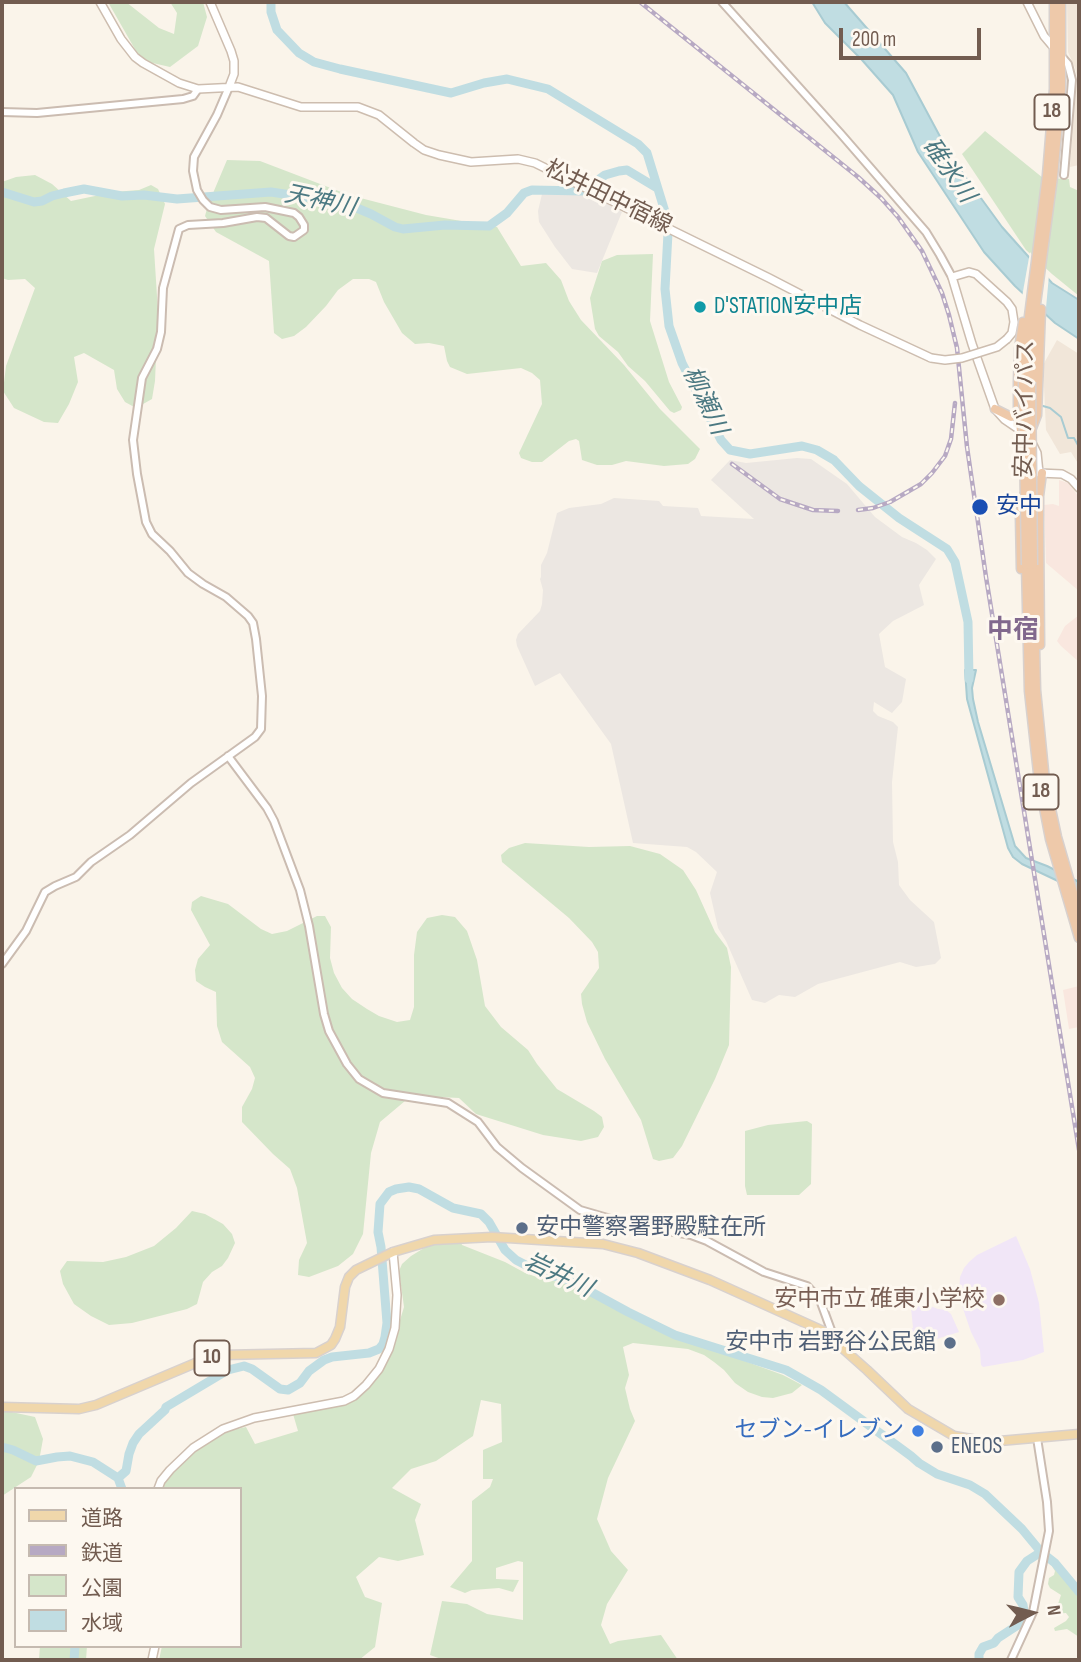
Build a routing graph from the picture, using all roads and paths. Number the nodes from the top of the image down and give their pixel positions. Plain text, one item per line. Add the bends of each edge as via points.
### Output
1 (100, 2) edge
2 (210, 2) edge
3 (722, 2) edge
4 (1027, 2) edge
5 (1054, 2) edge
6 (1061, 2) edge
7 (1055, 49) junction
8 (1062, 57) junction
9 (229, 87) junction
10 (198, 89) junction
11 (2, 112) edge
12 (1064, 175) dead end
13 (1050, 176) junction
14 (952, 277) junction
15 (1032, 318) junction
16 (995, 410) junction
17 (1018, 410) junction
18 (1025, 432) junction
19 (1022, 468) dead end
20 (1040, 473) junction
21 (1079, 488) edge
22 (1039, 527) junction
23 (1020, 528) junction
24 (1029, 565) junction
25 (1030, 715) junction
26 (1040, 741) junction
27 (228, 756) junction
28 (1062, 870) junction
29 (1079, 913) edge
30 (1079, 938) edge
31 (2, 964) edge
32 (391, 1253) junction
33 (831, 1336) junction
34 (2, 1407) edge
35 (1079, 1434) edge
36 (1038, 1438) junction
37 (159, 1487) edge
38 (1011, 1660) edge

1 - 10 main road via 135,57
2 - 9 main road via 234,61
3 - 14 street via 926,232
4 - 7 main road
5 - 7 highway, 18
6 - 8 highway, 18
7 - 8 main road
7 - 13 highway, 18
8 - 12 street via 1072,75
8 - 13 highway, 18
9 - 10 main road, 松井田中宿線
9 - 14 main road, 松井田中宿線, bridge via 301,107 358,107 379,115 424,150 439,155 535,163 931,358 962,358 997,347 1012,333 1012,309 1007,302 976,274
9 - 27 street via 194,157 197,190 210,207 220,210 265,207 294,214 303,230 289,236 266,218 257,217 179,229 163,288 157,349 142,378 133,440 146,522 152,534 188,573 226,597 253,623 262,687 261,729
10 - 11 street via 183,99 37,113
13 - 15 highway, 18 via 1048,225
13 - 15 highway, 18 via 1045,185
14 - 16 main road
15 - 17 highway via 1019,349
15 - 18 highway via 1037,415
15 - 24 highway, 安中バイパス / 18, bridge via 1027,382
16 - 17 highway via 1010,417
16 - 18 main road
17 - 18 highway
18 - 20 main road via 1041,449
19 - 20 street
20 - 21 main road via 1062,474
20 - 22 highway
20 - 23 highway via 1022,499
22 - 23 highway
22 - 26 highway
23 - 25 highway via 1024,673
24 - 25 highway, 安中バイパス / 18
24 - 26 highway, 安中バイパス / 18
25 - 28 highway, 安中バイパス / 18 via 1042,804
26 - 28 highway, 安中バイパス / 18
27 - 31 street via 76,877 45,892 26,931
27 - 33 street via 274,821 300,890 329,1031 359,1079 383,1093 448,1103 478,1122 497,1147 580,1210 707,1241 764,1272 807,1286 820,1300
28 - 29 highway, 安中バイパス / 18
28 - 30 highway, 安中バイパス / 18
32 - 33 main road, 10 via 434,1240 469,1237 603,1244 710,1280
32 - 34 main road, 10 via 349,1277 335,1339 316,1353 205,1359 79,1409
32 - 37 main road via 397,1295 395,1328 379,1369 366,1385 344,1401 254,1418 223,1429 193,1448
33 - 36 main road, 10 via 908,1409 954,1436 988,1442
35 - 36 main road, 10
36 - 38 street via 1049,1524 1046,1549 1033,1612

